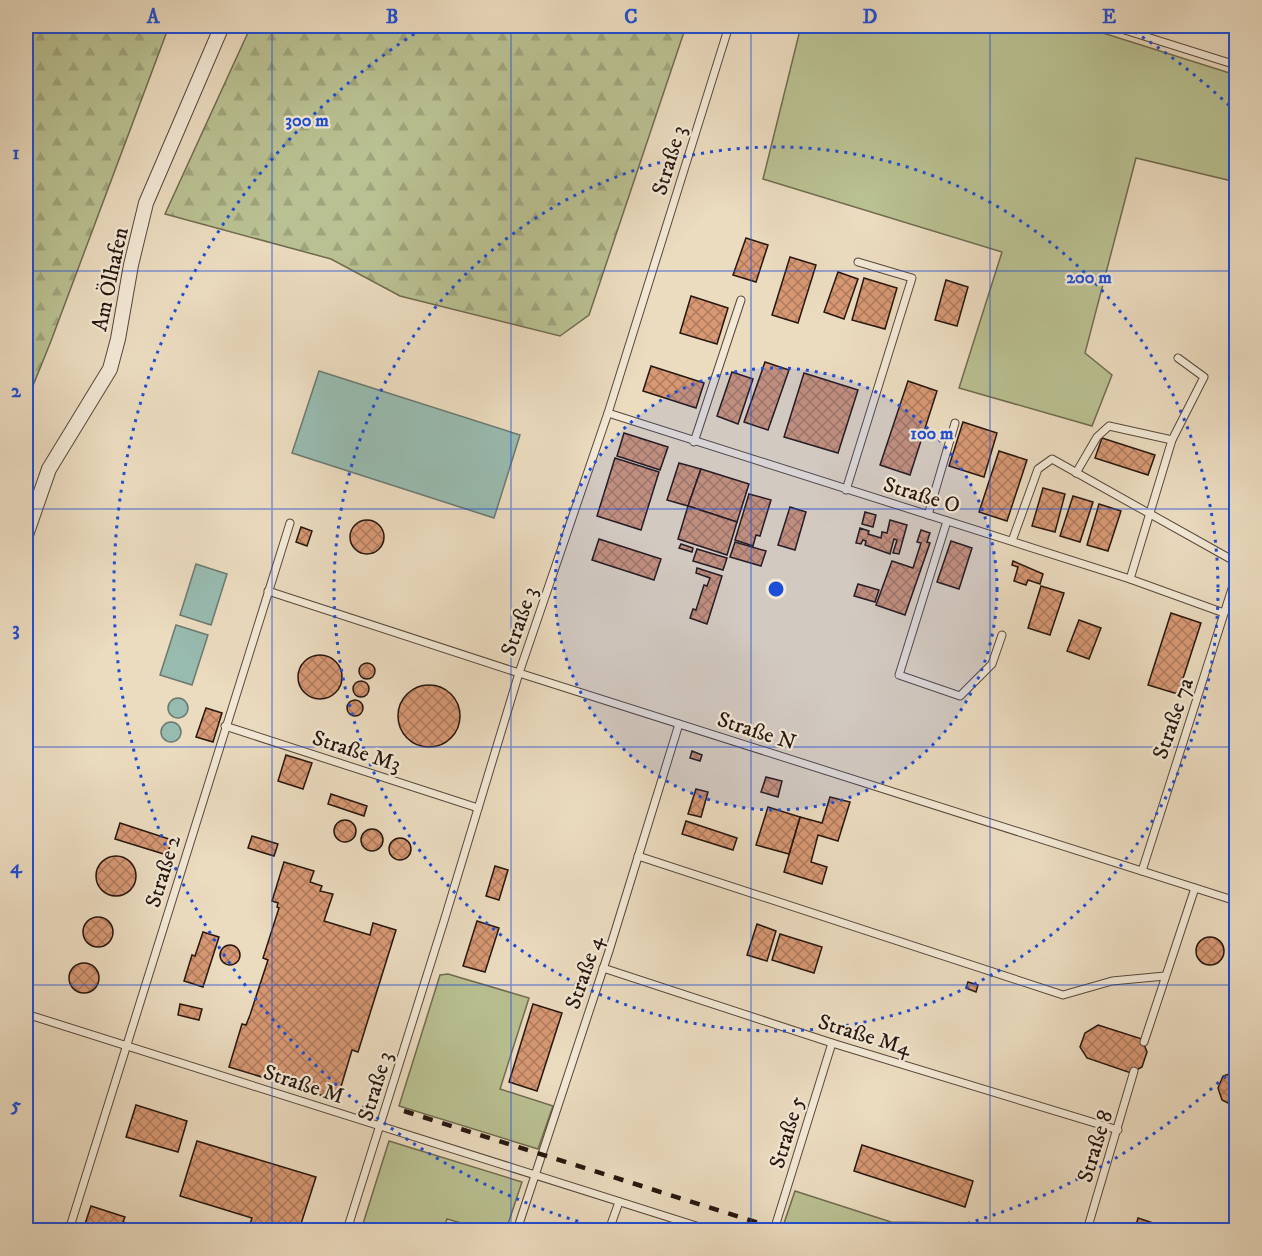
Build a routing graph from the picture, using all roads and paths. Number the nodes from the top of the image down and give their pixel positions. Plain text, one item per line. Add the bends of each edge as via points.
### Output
1 (222, 26) edge
2 (729, 26) edge
3 (1112, 26) edge
4 (1236, 65) edge
5 (858, 262) dead end
6 (741, 300) dead end
7 (1178, 358) dead end
8 (608, 413) junction
9 (955, 423) dead end
10 (1172, 440) junction
11 (694, 442) junction
12 (1076, 473) junction
13 (846, 490) junction
14 (1150, 512) junction
15 (928, 515) junction
16 (947, 521) junction
17 (290, 523) dead end
18 (26, 535) edge
19 (1012, 541) junction
20 (1236, 562) edge
21 (1236, 576) edge
22 (1130, 579) junction
23 (268, 591) junction
24 (1224, 613) junction
25 (1002, 635) dead end
26 (519, 673) junction
27 (679, 724) junction
28 (225, 726) junction
29 (478, 808) junction
30 (638, 856) junction
31 (1142, 871) junction
32 (1195, 888) junction
33 (1236, 901) edge
34 (603, 968) junction
35 (1165, 976) junction
36 (26, 1014) edge
37 (1144, 1042) dead end
38 (832, 1043) junction
39 (127, 1045) junction
40 (1134, 1071) dead end
41 (380, 1126) junction
42 (1118, 1130) junction
43 (535, 1175) junction
44 (619, 1202) junction
45 (69, 1230) edge
46 (346, 1230) edge
47 (517, 1230) edge
48 (609, 1230) edge
49 (709, 1230) edge
50 (774, 1230) edge
51 (1087, 1230) edge

1 - 18 street, Am Ölhafen via 146,203 110,369 49,469
2 - 8 lane, Straße 3
3 - 4 lane
5 - 13 lane via 912,278
6 - 11 lane
7 - 10 lane via 1204,377
8 - 11 lane, Straße O
8 - 26 lane, Straße 3
9 - 15 lane
10 - 12 lane via 1109,426 1097,437
10 - 14 lane
11 - 13 lane, Straße O
12 - 14 lane
12 - 19 lane via 1052,459 1038,469
13 - 15 lane, Straße O
14 - 20 lane
14 - 22 lane
15 - 16 lane, Straße O
16 - 19 lane, Straße O
16 - 25 lane via 899,675 960,696 992,664
17 - 23 lane, Straße 2
19 - 22 lane, Straße O
21 - 24 lane, Straße 7a
22 - 24 lane, Straße O
23 - 26 lane, Straße N
23 - 28 lane, Straße 2
24 - 31 lane, Straße 7a
26 - 27 lane, Straße N
26 - 29 lane, Straße 3
27 - 30 lane, Straße 4
27 - 31 lane, Straße N
28 - 29 lane, Straße M3
28 - 39 lane, Straße 2
29 - 41 lane, Straße 3
30 - 34 lane, Straße 4
30 - 35 lane via 1063,995 1112,981
31 - 32 lane, Straße N
32 - 33 lane, Straße N
32 - 35 lane
34 - 38 lane, Straße M4
34 - 43 lane, Straße 4
35 - 37 lane
36 - 39 lane, Straße M
38 - 42 lane, Straße M4
38 - 50 lane, Straße 5
39 - 41 lane, Straße M
39 - 45 lane, Straße 2
40 - 42 lane, Straße 8
41 - 43 lane, Straße M
41 - 46 lane, Straße 3
42 - 51 lane, Straße 8
43 - 44 lane, Straße M
43 - 47 lane, Straße 4
44 - 48 lane
44 - 49 lane, Straße M

